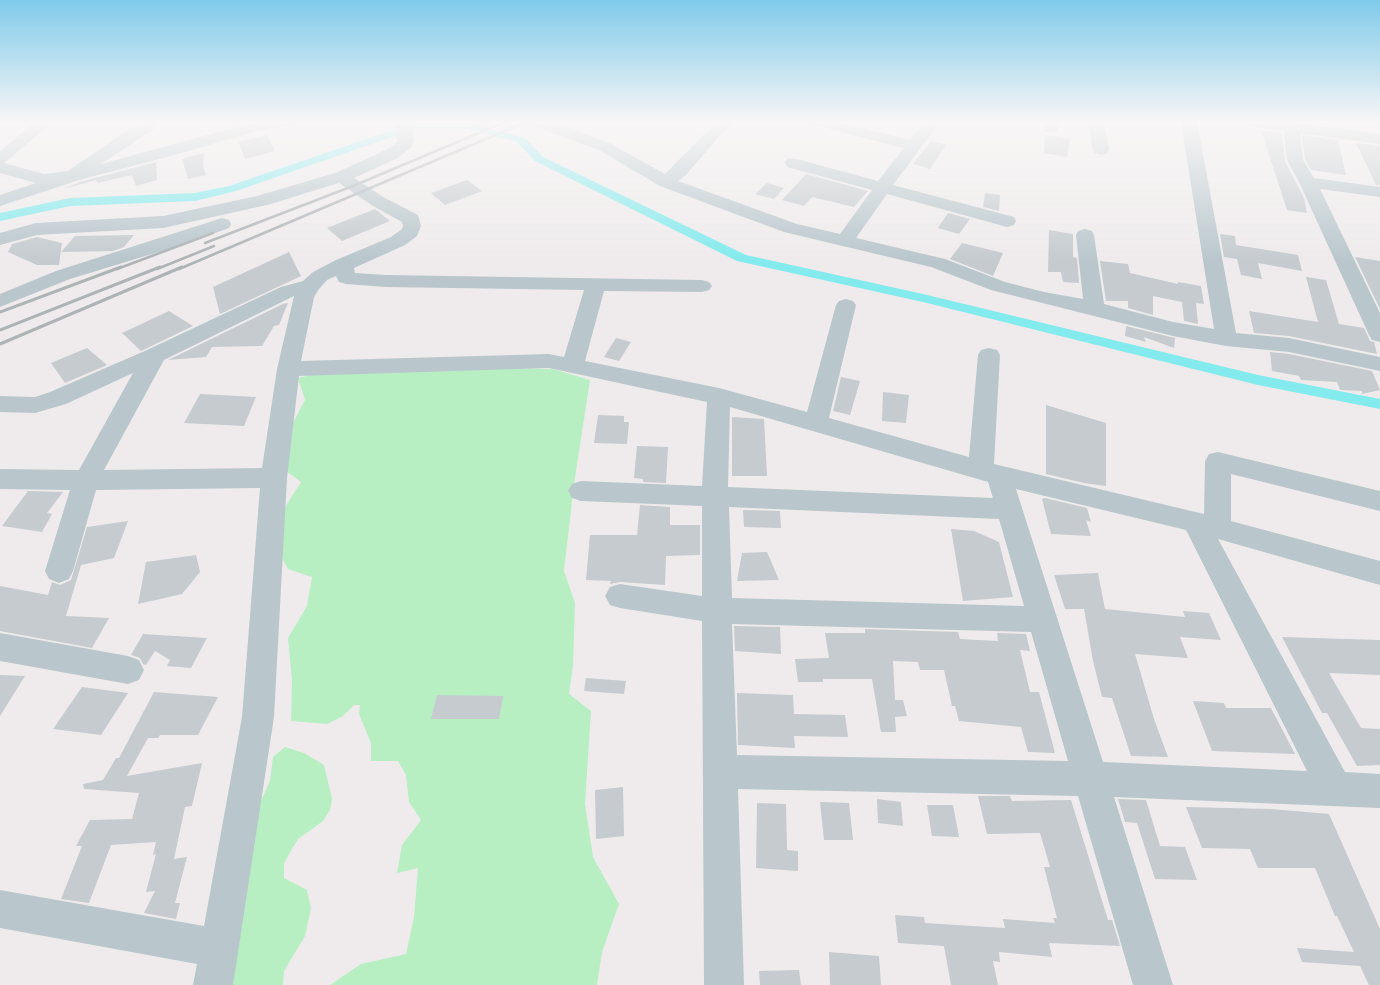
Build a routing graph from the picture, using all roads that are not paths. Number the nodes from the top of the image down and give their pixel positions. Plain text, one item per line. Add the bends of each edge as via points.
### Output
1 (3, 168) edge
2 (85, 168) edge
3 (105, 168) edge
4 (361, 168) edge
5 (642, 168) edge
6 (683, 168) edge
7 (811, 168) edge
8 (896, 168) edge
9 (1197, 168) edge
10 (1300, 168) edge
11 (74, 176) junction
12 (341, 177) junction
13 (666, 182) junction
14 (1308, 182) junction
15 (882, 187) junction
16 (1380, 192) edge
17 (283, 194) junction
18 (0, 202) edge
19 (1007, 221) dead end
20 (1085, 235) dead end
21 (0, 239) edge
22 (844, 241) junction
23 (343, 264) junction
24 (596, 284) junction
25 (310, 286) junction
26 (702, 286) dead end
27 (0, 301) edge
28 (846, 305) dead end
29 (1094, 308) junction
30 (1380, 335) edge
31 (1226, 338) junction
32 (989, 355) dead end
33 (155, 356) junction
34 (1380, 364) edge
35 (572, 366) junction
36 (288, 369) junction
37 (719, 396) junction
38 (0, 404) edge
39 (816, 424) junction
40 (990, 473) junction
41 (274, 478) junction
42 (0, 479) edge
43 (86, 480) junction
44 (581, 491) dead end
45 (715, 497) junction
46 (1380, 500) edge
47 (1008, 508) junction
48 (1206, 524) junction
49 (59, 571) dead end
50 (1380, 573) edge
51 (620, 596) dead end
52 (718, 612) junction
53 (1042, 619) junction
54 (0, 647) edge
55 (128, 670) dead end
56 (720, 772) junction
57 (1090, 779) junction
58 (1335, 789) junction
59 (1380, 791) edge
60 (0, 909) edge
61 (218, 948) junction
62 (213, 985) edge
63 (724, 985) edge
64 (1153, 985) edge

1 - 11 street via 44,179
2 - 11 street
3 - 11 street
4 - 12 street
5 - 13 street
6 - 13 street
7 - 15 street
8 - 15 street
9 - 31 street
10 - 14 street
11 - 18 street
12 - 17 street
12 - 23 street via 411,219 412,226 410,232 398,241
13 - 22 street via 767,220
14 - 16 street
14 - 30 street
15 - 19 street
15 - 22 street
17 - 21 street via 213,213 163,222 36,229
17 - 27 street via 266,207 182,239 63,275
20 - 29 street
22 - 29 street via 938,263 998,286 1042,298
23 - 24 street via 346,278
23 - 25 street via 320,276
24 - 26 street
24 - 35 street
25 - 33 street via 270,299
25 - 36 street via 304,297
28 - 39 street
29 - 31 street
31 - 34 street via 1290,346
32 - 40 street
33 - 38 street via 58,398 35,404
33 - 43 street
35 - 36 street via 550,361
35 - 37 street
36 - 41 street
37 - 39 street
37 - 45 street
39 - 40 street
40 - 47 street
40 - 48 street
41 - 43 street
41 - 61 street via 258,717
42 - 43 street
43 - 49 street
44 - 45 street
45 - 47 street
45 - 52 street
46 - 48 street via 1218,461
47 - 53 street
48 - 50 street
48 - 58 street
51 - 52 street
52 - 53 street
52 - 56 street
53 - 57 street
54 - 55 street
56 - 57 street
56 - 63 street
57 - 58 street
57 - 64 street
58 - 59 street
60 - 61 street
61 - 62 street

